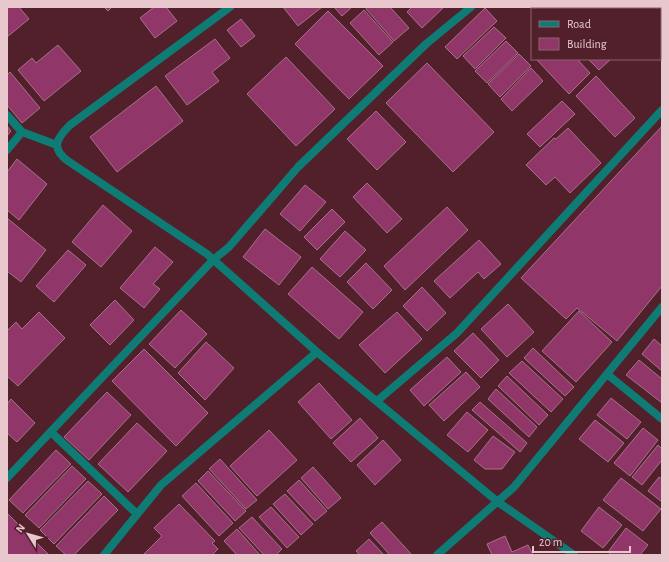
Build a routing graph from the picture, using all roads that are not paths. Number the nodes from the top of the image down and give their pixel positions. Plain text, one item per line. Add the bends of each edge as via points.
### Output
1 (230, 7) edge
2 (471, 7) edge
3 (662, 110) edge
4 (7, 115) edge
5 (22, 132) junction
6 (57, 146) junction
7 (7, 150) edge
8 (214, 260) junction
9 (662, 307) edge
10 (317, 352) junction
11 (607, 374) junction
12 (377, 401) junction
13 (662, 419) edge
14 (51, 432) junction
15 (7, 478) edge
16 (498, 502) junction
17 (137, 514) junction
18 (104, 555) edge
19 (437, 555) edge
20 (574, 555) edge

1 - 6 street via 70,125 59,136
2 - 8 street via 426,44 298,167 229,247
3 - 12 street via 457,333
4 - 5 street
5 - 6 street
5 - 7 street
6 - 8 street via 61,157
8 - 10 street
8 - 14 street
9 - 11 street
10 - 12 street
10 - 17 street via 161,485
11 - 13 street
11 - 16 street via 514,487
12 - 16 street
14 - 15 street
14 - 17 street
16 - 19 street
16 - 20 street
17 - 18 street

